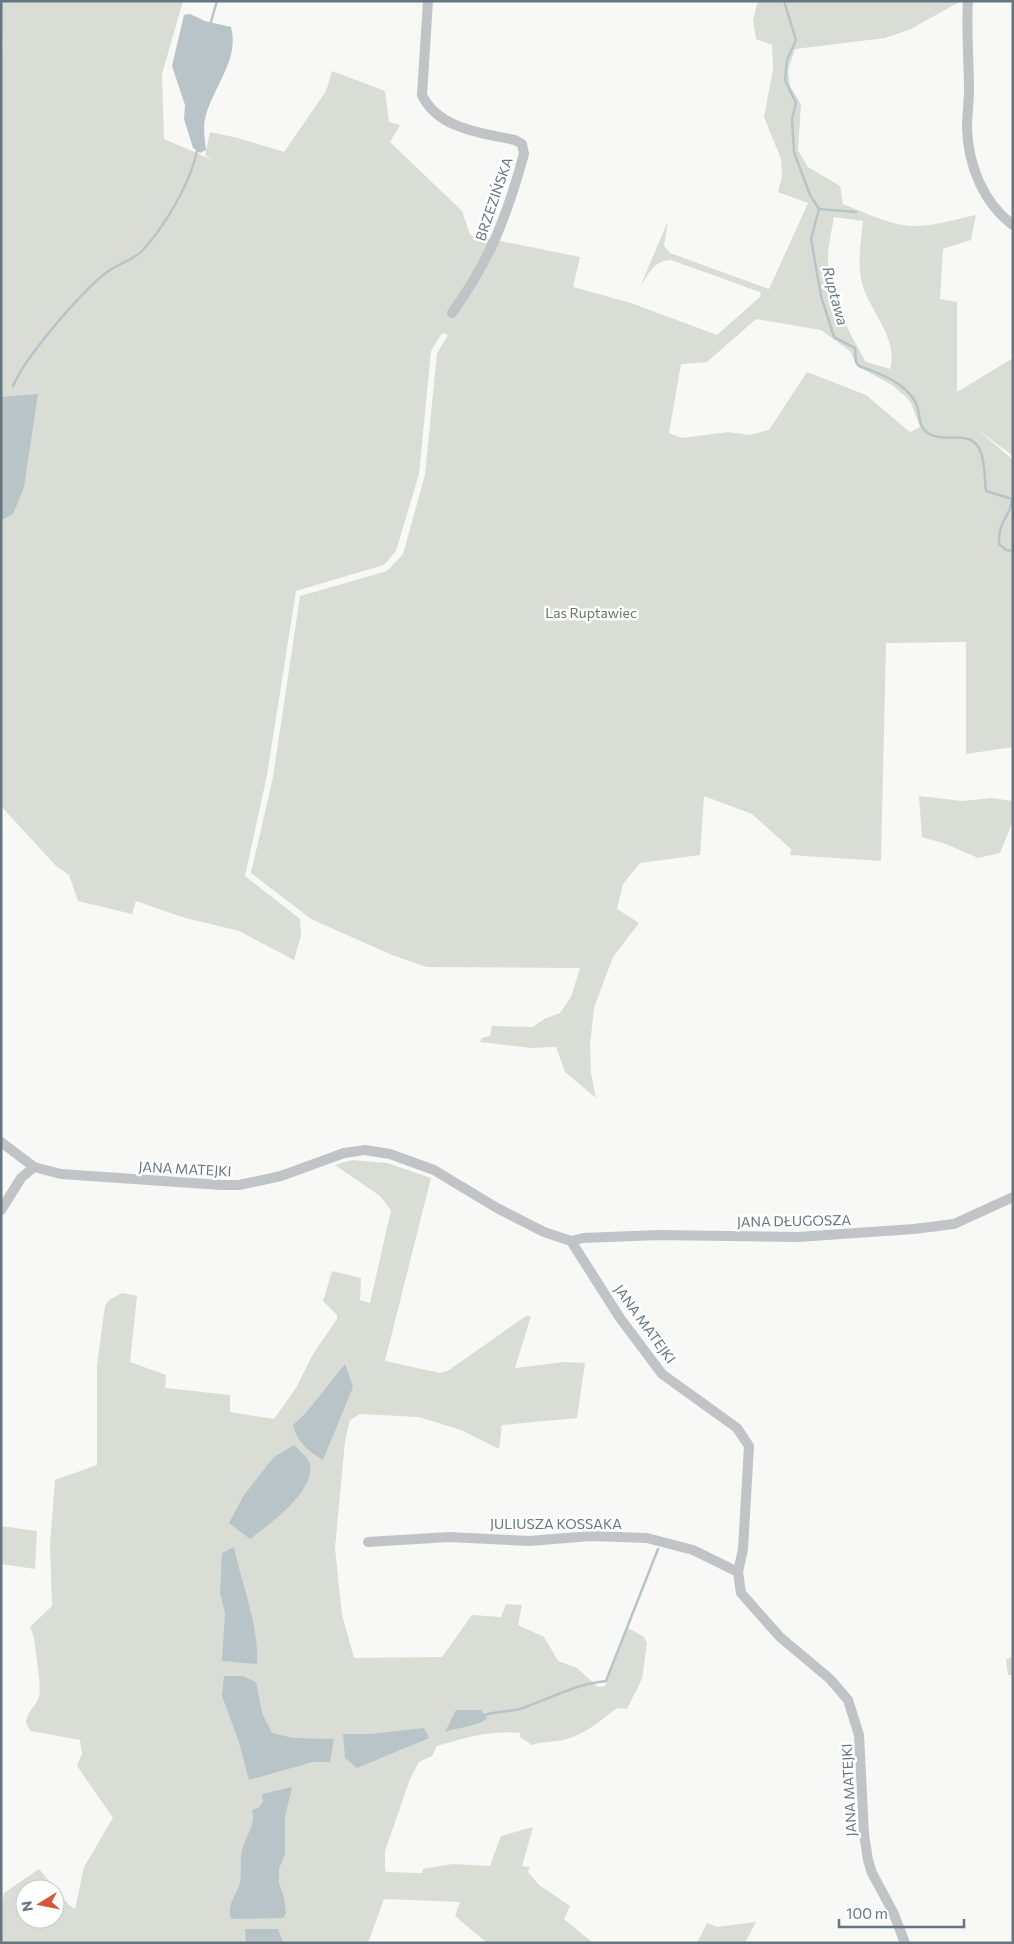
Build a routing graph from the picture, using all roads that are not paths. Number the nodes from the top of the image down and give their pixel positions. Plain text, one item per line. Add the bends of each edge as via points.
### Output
1 (428, 1) edge
2 (968, 1) edge
3 (1013, 225) edge
4 (452, 313) dead end
5 (1, 1142) edge
6 (34, 1166) junction
7 (1013, 1197) edge
8 (1, 1210) edge
9 (571, 1241) junction
10 (368, 1542) dead end
11 (738, 1572) junction
12 (905, 1943) edge

1 - 4 street, BRZEZIŃSKA via 422,95 426,105 464,129 515,140 522,144 524,154 489,255
2 - 3 street via 969,151 976,176 988,198 1002,217
5 - 6 street, JANA MATEJKI
6 - 8 street via 21,1178
6 - 9 street, JANA MATEJKI via 75,1176 239,1185 282,1176 344,1153 365,1150 390,1154 434,1170 497,1208 544,1232
7 - 9 street, JANA DŁUGOSZA via 954,1224 914,1228 798,1237 658,1235
9 - 11 street, JANA MATEJKI via 620,1318 662,1374 737,1428 749,1446 743,1548
10 - 11 street, JULIUSZA KOSSAKA via 449,1537 529,1541 591,1536 647,1538 693,1550
11 - 12 street, JANA MATEJKI via 741,1593 780,1637 830,1679 848,1700 859,1735 868,1860

